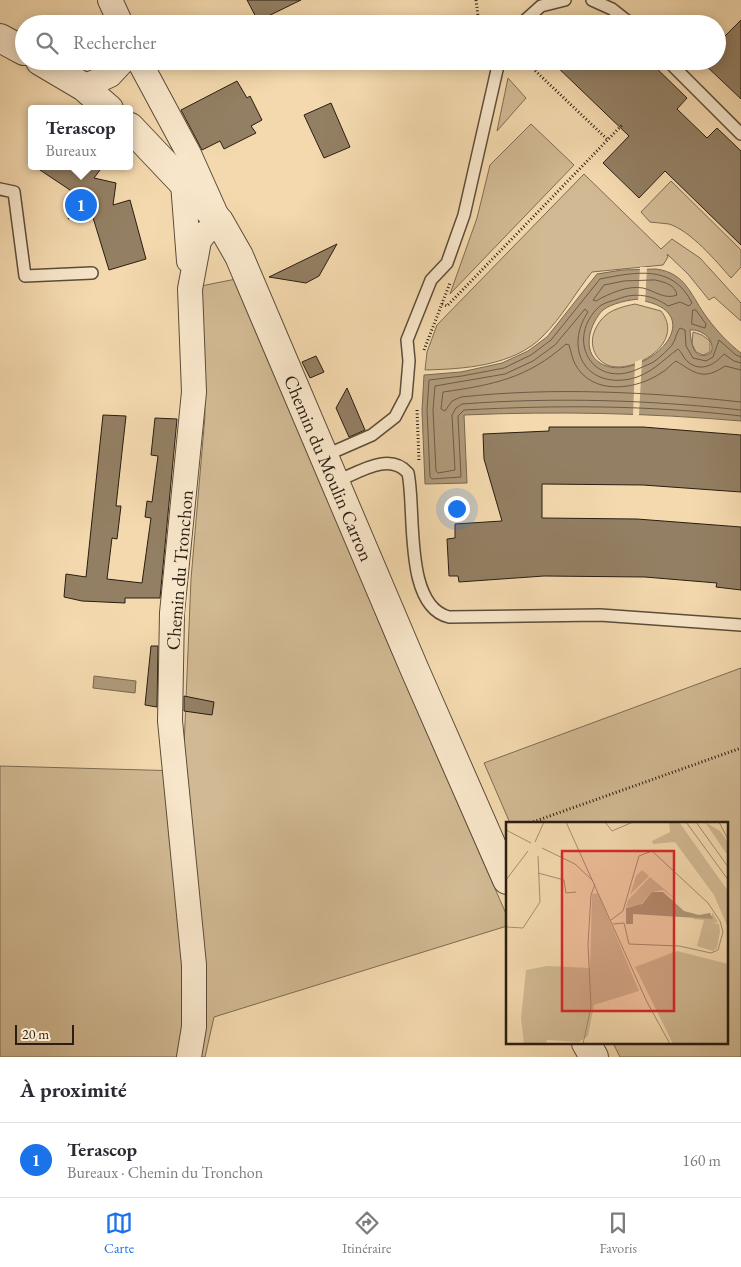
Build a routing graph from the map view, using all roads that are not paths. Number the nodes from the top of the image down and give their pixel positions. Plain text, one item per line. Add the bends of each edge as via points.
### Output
1 (110, 0) edge
2 (565, 0) edge
3 (592, 0) edge
4 (117, 15) edge
5 (531, 15) edge
6 (620, 15) edge
7 (0, 38) edge
8 (15, 47) edge
9 (55, 70) edge
10 (115, 70) edge
11 (144, 70) edge
12 (497, 70) edge
13 (677, 70) edge
14 (84, 88) junction
15 (104, 105) edge
16 (133, 130) edge
17 (741, 134) edge
18 (184, 183) junction
19 (0, 189) edge
20 (220, 221) junction
21 (92, 273) dead end
22 (190, 289) junction
23 (324, 456) junction
24 (335, 482) junction
25 (741, 624) edge
26 (506, 878) edge
27 (587, 1044) edge
28 (189, 1057) edge
29 (594, 1057) edge

1 - 4 street
2 - 5 lane via 541,6
3 - 6 lane
7 - 8 street
9 - 14 street
10 - 14 street
11 - 20 street, Chemin du Moulin Carron
12 - 23 lane via 464,215 447,263 430,280 408,340 406,396 395,417 372,436
13 - 17 lane
14 - 15 street
16 - 18 street
18 - 20 street
18 - 22 street
19 - 21 lane via 14,192 25,276
20 - 22 street, Chemin du Tronchon via 199,241
20 - 23 street, Chemin du Moulin Carron via 239,256
22 - 28 street, Chemin du Tronchon via 194,392 172,613 170,720 194,965 194,1028
23 - 24 street, Chemin du Moulin Carron
24 - 25 lane via 391,462 401,465 408,473 415,570 428,600 441,615 600,614
24 - 26 street, Chemin du Moulin Carron
27 - 29 street

